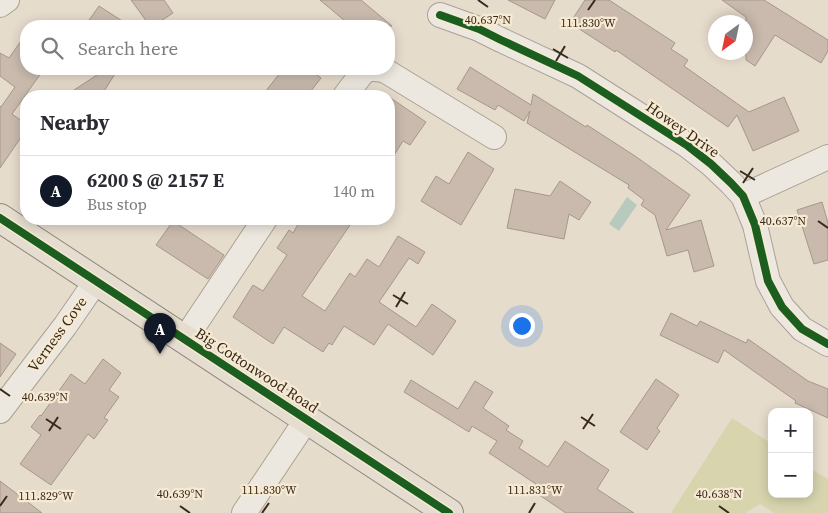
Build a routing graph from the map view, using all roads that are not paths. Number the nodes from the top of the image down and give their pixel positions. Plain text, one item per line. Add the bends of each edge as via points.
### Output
1 (7, 0) edge
2 (0, 5) edge
3 (440, 15) dead end
4 (361, 75) edge
5 (392, 75) edge
6 (350, 90) edge
7 (494, 137) dead end
8 (828, 157) edge
9 (743, 196) junction
10 (0, 218) edge
11 (261, 225) edge
12 (96, 281) junction
13 (185, 339) junction
14 (828, 344) edge
15 (0, 411) edge
16 (307, 419) junction
17 (244, 513) edge
18 (449, 513) edge

1 - 2 street
3 - 9 street, Howey Drive via 479,29 594,85 700,155
4 - 6 street
5 - 7 street
8 - 9 street
9 - 14 street, Howey Drive via 755,225 764,268 774,295 791,319
10 - 12 main road, Big Cottonwood Road
11 - 13 street
12 - 13 main road, Big Cottonwood Road
12 - 15 street, Verness Cove
13 - 16 main road, Big Cottonwood Road
16 - 17 street
16 - 18 main road, Big Cottonwood Road

